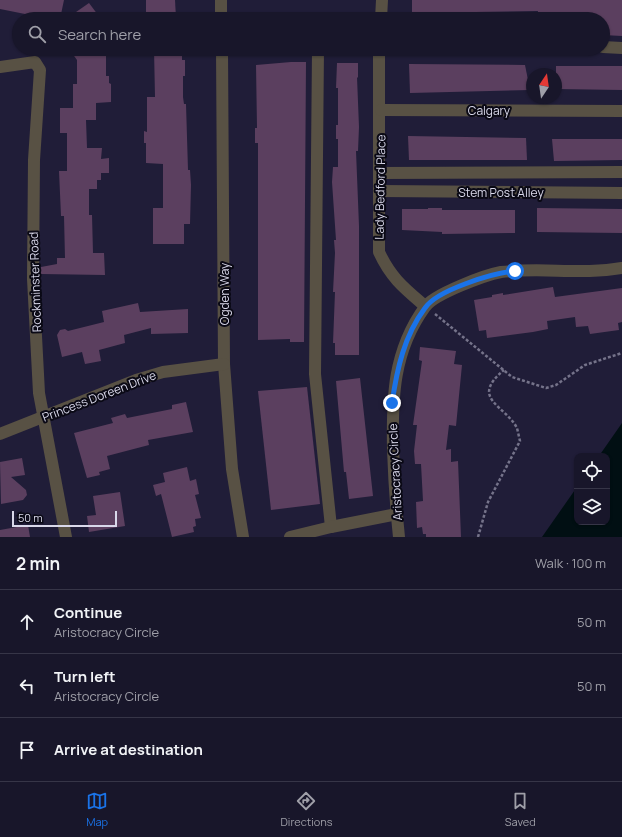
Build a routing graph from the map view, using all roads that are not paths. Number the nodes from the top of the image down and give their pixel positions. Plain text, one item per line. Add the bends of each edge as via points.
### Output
1 (221, 0) edge
2 (382, 0) edge
3 (221, 12) edge
4 (381, 12) edge
5 (610, 47) edge
6 (622, 48) edge
7 (222, 56) edge
8 (318, 56) edge
9 (380, 56) edge
10 (0, 68) edge
11 (381, 110) junction
12 (622, 111) edge
13 (622, 172) edge
14 (380, 173) junction
15 (380, 191) junction
16 (622, 193) edge
17 (622, 268) edge
18 (425, 306) junction
19 (224, 364) junction
20 (44, 416) junction
21 (0, 434) edge
22 (397, 514) junction
23 (331, 527) junction
24 (66, 537) edge
25 (243, 537) edge
26 (290, 537) edge
27 (399, 537) edge

1 - 3 street
2 - 4 street
5 - 6 street
7 - 19 street, Ogden Way
8 - 23 street via 315,374
9 - 11 street, Lady Bedford Place
10 - 20 street, Rockminster Road via 35,62 40,70 34,160 33,279 39,393
11 - 12 street, Calgary
11 - 14 street, Lady Bedford Place
13 - 14 street, Stem Post Alley
14 - 15 street, Lady Bedford Place
15 - 16 street, Stem Post Alley
15 - 18 street, Lady Bedford Place via 379,252 387,270
17 - 18 street via 500,273 465,284
18 - 22 street, Aristocracy Circle via 403,347 392,403
19 - 20 street, Princess Doreen Drive via 163,372
19 - 25 street, Ogden Way via 232,469
20 - 21 street, Princess Doreen Drive
20 - 24 street, Rockminster Road
22 - 23 street
22 - 27 street, Aristocracy Circle
23 - 26 street

